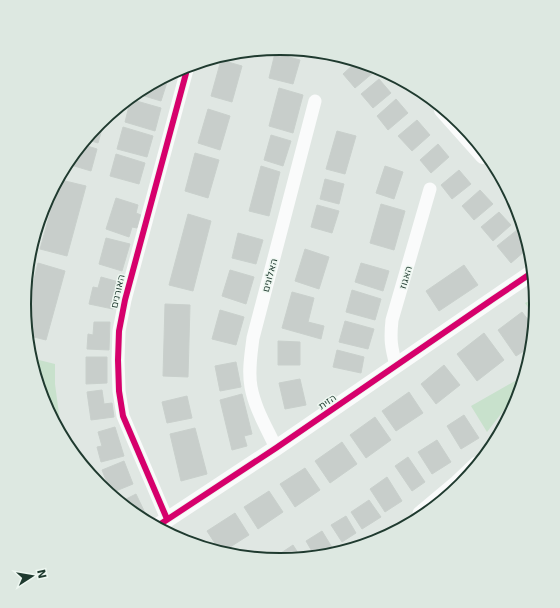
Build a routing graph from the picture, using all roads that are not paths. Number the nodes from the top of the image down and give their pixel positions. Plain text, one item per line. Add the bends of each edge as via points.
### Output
1 (186, 74) edge
2 (315, 101) dead end
3 (430, 189) dead end
4 (527, 276) edge
5 (528, 281) edge
6 (505, 291) junction
7 (396, 365) junction
8 (276, 448) junction
9 (163, 522) edge

1 - 9 street, האורנים via 119,331 119,391 123,416
2 - 8 street, האלונים via 253,338 249,363 256,406
3 - 7 street, האגוז via 392,320 390,338
4 - 6 street, הזית
5 - 6 street, הזית
6 - 7 street, הזית
7 - 8 street, הזית
8 - 9 street, הזית

